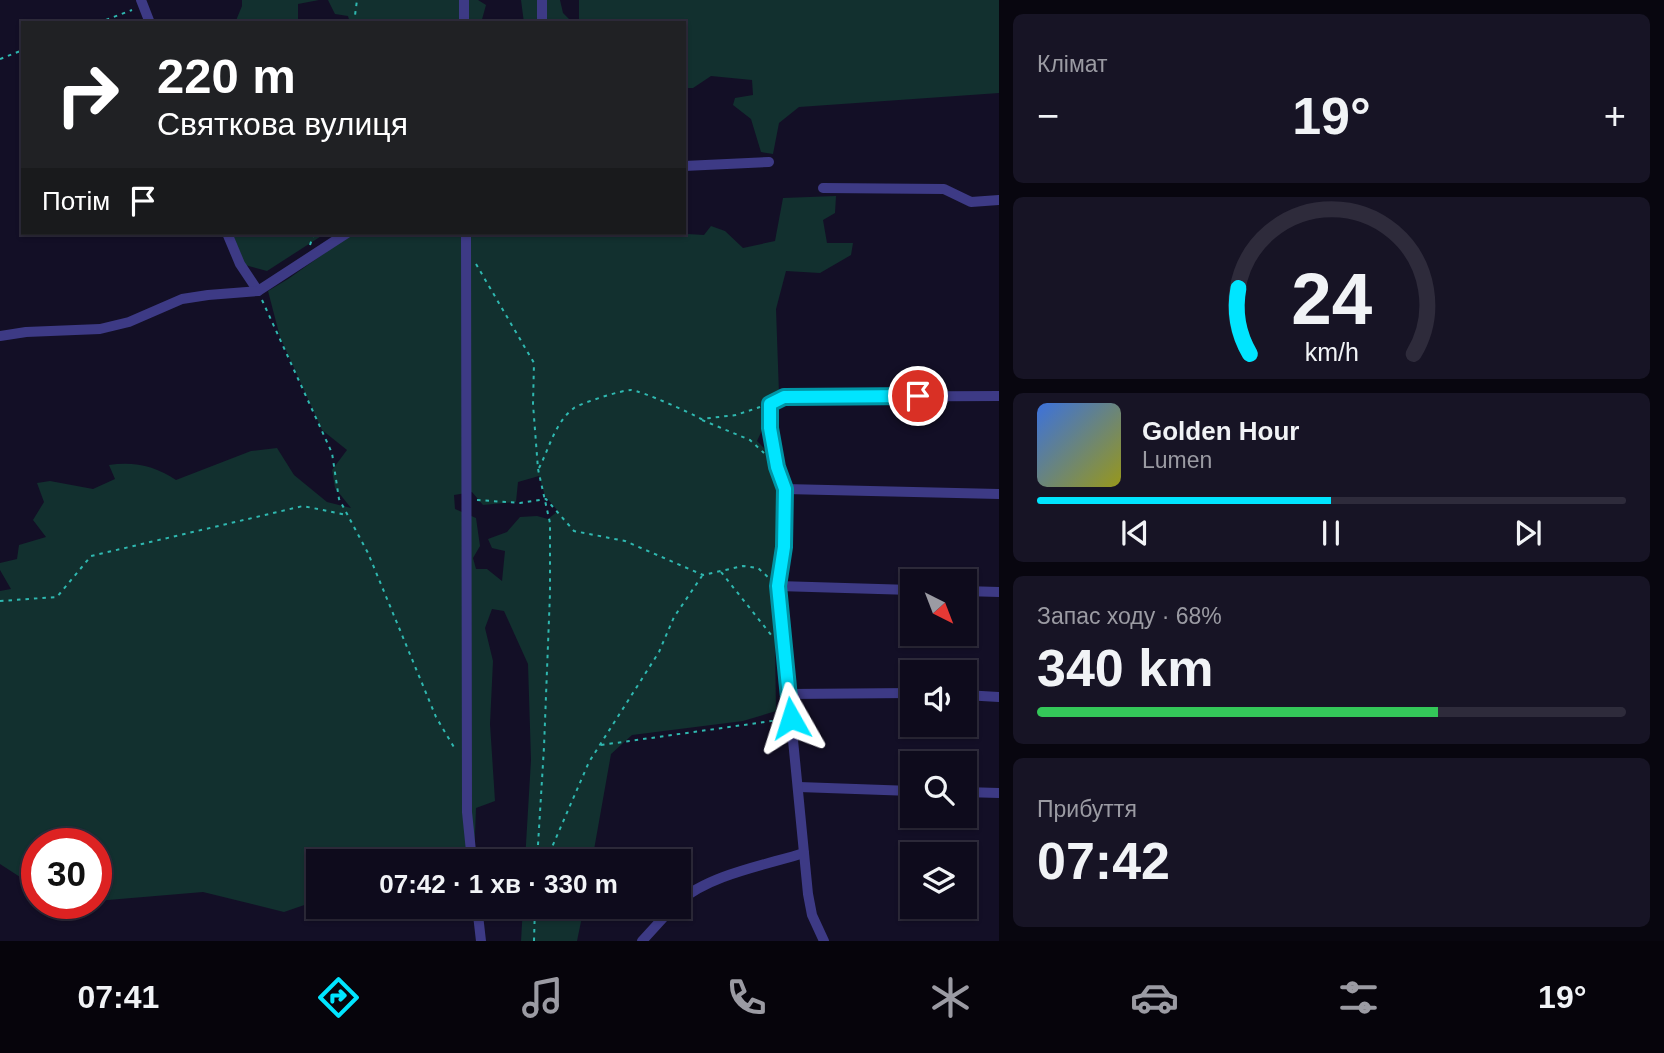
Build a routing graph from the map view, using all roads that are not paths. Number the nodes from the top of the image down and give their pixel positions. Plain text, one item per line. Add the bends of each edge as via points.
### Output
1 (464, 0) edge
2 (542, 0) edge
3 (142, 3) edge
4 (149, 21) edge
5 (464, 21) edge
6 (542, 21) edge
7 (768, 163) dead end
8 (686, 166) edge
9 (823, 188) dead end
10 (999, 200) edge
11 (228, 235) edge
12 (344, 235) edge
13 (466, 235) edge
14 (258, 291) junction
15 (0, 336) edge
16 (999, 396) edge
17 (785, 489) junction
18 (999, 494) edge
19 (778, 586) junction
20 (900, 590) edge
21 (977, 592) edge
22 (999, 592) edge
23 (900, 693) edge
24 (789, 694) junction
25 (977, 695) edge
26 (999, 696) edge
27 (799, 788) junction
28 (900, 791) edge
29 (977, 792) edge
30 (999, 793) edge
31 (471, 849) edge
32 (804, 853) junction
33 (691, 893) edge
34 (478, 919) edge
35 (662, 919) edge
36 (481, 941) edge
37 (642, 941) edge
38 (824, 941) edge

1 - 5 street
2 - 6 street
3 - 4 street
7 - 8 street
9 - 10 street via 944,189 971,202
11 - 14 street
12 - 14 street
13 - 31 street
14 - 15 street via 182,299 100,329
16 - 17 street via 784,397 770,404 770,428
17 - 18 street
17 - 19 street
19 - 20 street
19 - 24 street
21 - 22 street
23 - 24 street
24 - 27 street
25 - 26 street
27 - 28 street
27 - 32 street
29 - 30 street
32 - 33 street via 724,877
32 - 38 street via 812,915
34 - 36 street
35 - 37 street

